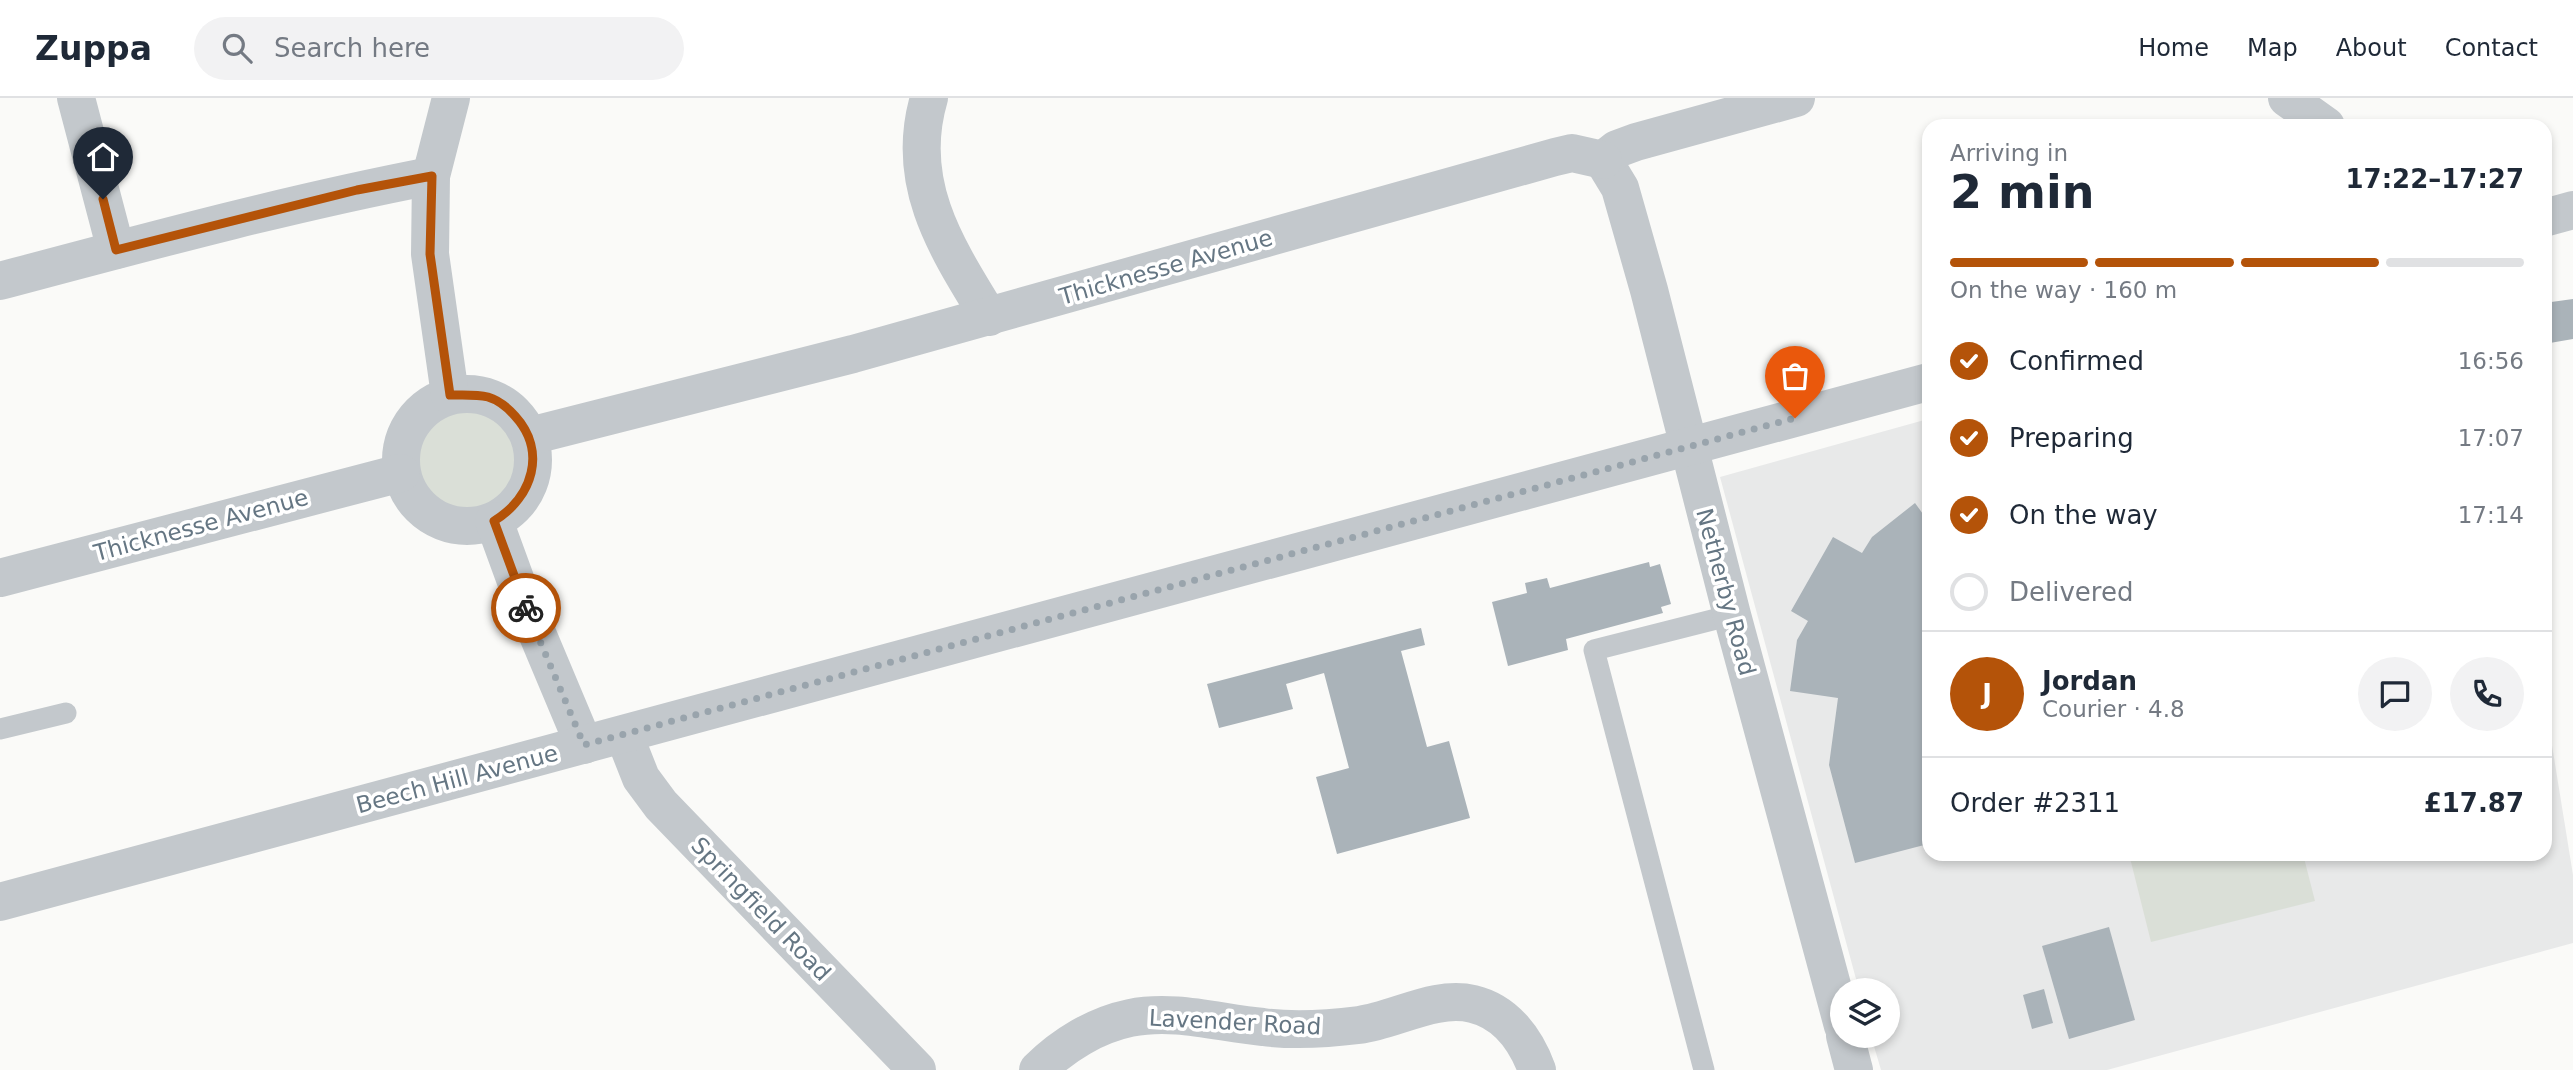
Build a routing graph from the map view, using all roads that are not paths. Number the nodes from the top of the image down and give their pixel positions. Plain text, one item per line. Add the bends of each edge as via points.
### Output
1 (76, 98) edge
2 (451, 98) edge
3 (929, 98) edge
4 (2287, 98) edge
5 (1788, 99) edge
6 (2316, 119) edge
7 (1603, 160) junction
8 (432, 176) junction
9 (2573, 210) edge
10 (2552, 216) edge
11 (116, 250) junction
12 (0, 281) edge
13 (989, 317) junction
14 (1922, 384) edge
15 (450, 395) junction
16 (530, 436) junction
17 (1688, 447) junction
18 (401, 473) junction
19 (494, 521) junction
20 (0, 578) edge
21 (1732, 615) junction
22 (66, 713) dead end
23 (0, 729) edge
24 (624, 735) junction
25 (584, 745) junction
26 (0, 902) edge
27 (1830, 978) edge
28 (1848, 1048) edge
29 (917, 1070) edge
30 (1038, 1070) edge
31 (1537, 1070) edge
32 (1704, 1070) edge
33 (1854, 1070) edge

1 - 11 street
2 - 8 street
3 - 13 street via 921,155 924,188 936,224
4 - 6 street
5 - 7 street via 1636,142
7 - 13 street, Thicknesse Avenue via 1572,153
7 - 17 street, Netherby Road via 1620,188
8 - 11 street
8 - 15 street via 430,254
9 - 10 street
11 - 12 street
13 - 16 street, Thicknesse Avenue
14 - 17 street, Beech Hill Avenue
15 - 16 street via 491,398 508,408
15 - 18 street via 415,418 405,436
16 - 19 street via 533,463 528,484 517,502
17 - 21 street, Netherby Road
17 - 24 street, Beech Hill Avenue
18 - 19 street via 424,511 442,521 461,526
18 - 20 street, Thicknesse Avenue
19 - 25 street
21 - 27 street, Netherby Road
21 - 32 lane via 1594,650
22 - 23 lane
24 - 25 street, Beech Hill Avenue
24 - 29 street, Springfield Road via 635,768 661,804
25 - 26 street, Beech Hill Avenue
28 - 33 street
30 - 31 street, Lavender Road via 1087,1034 1147,1015 1310,1029 1362,1024 1455,1002 1486,1008 1511,1025

